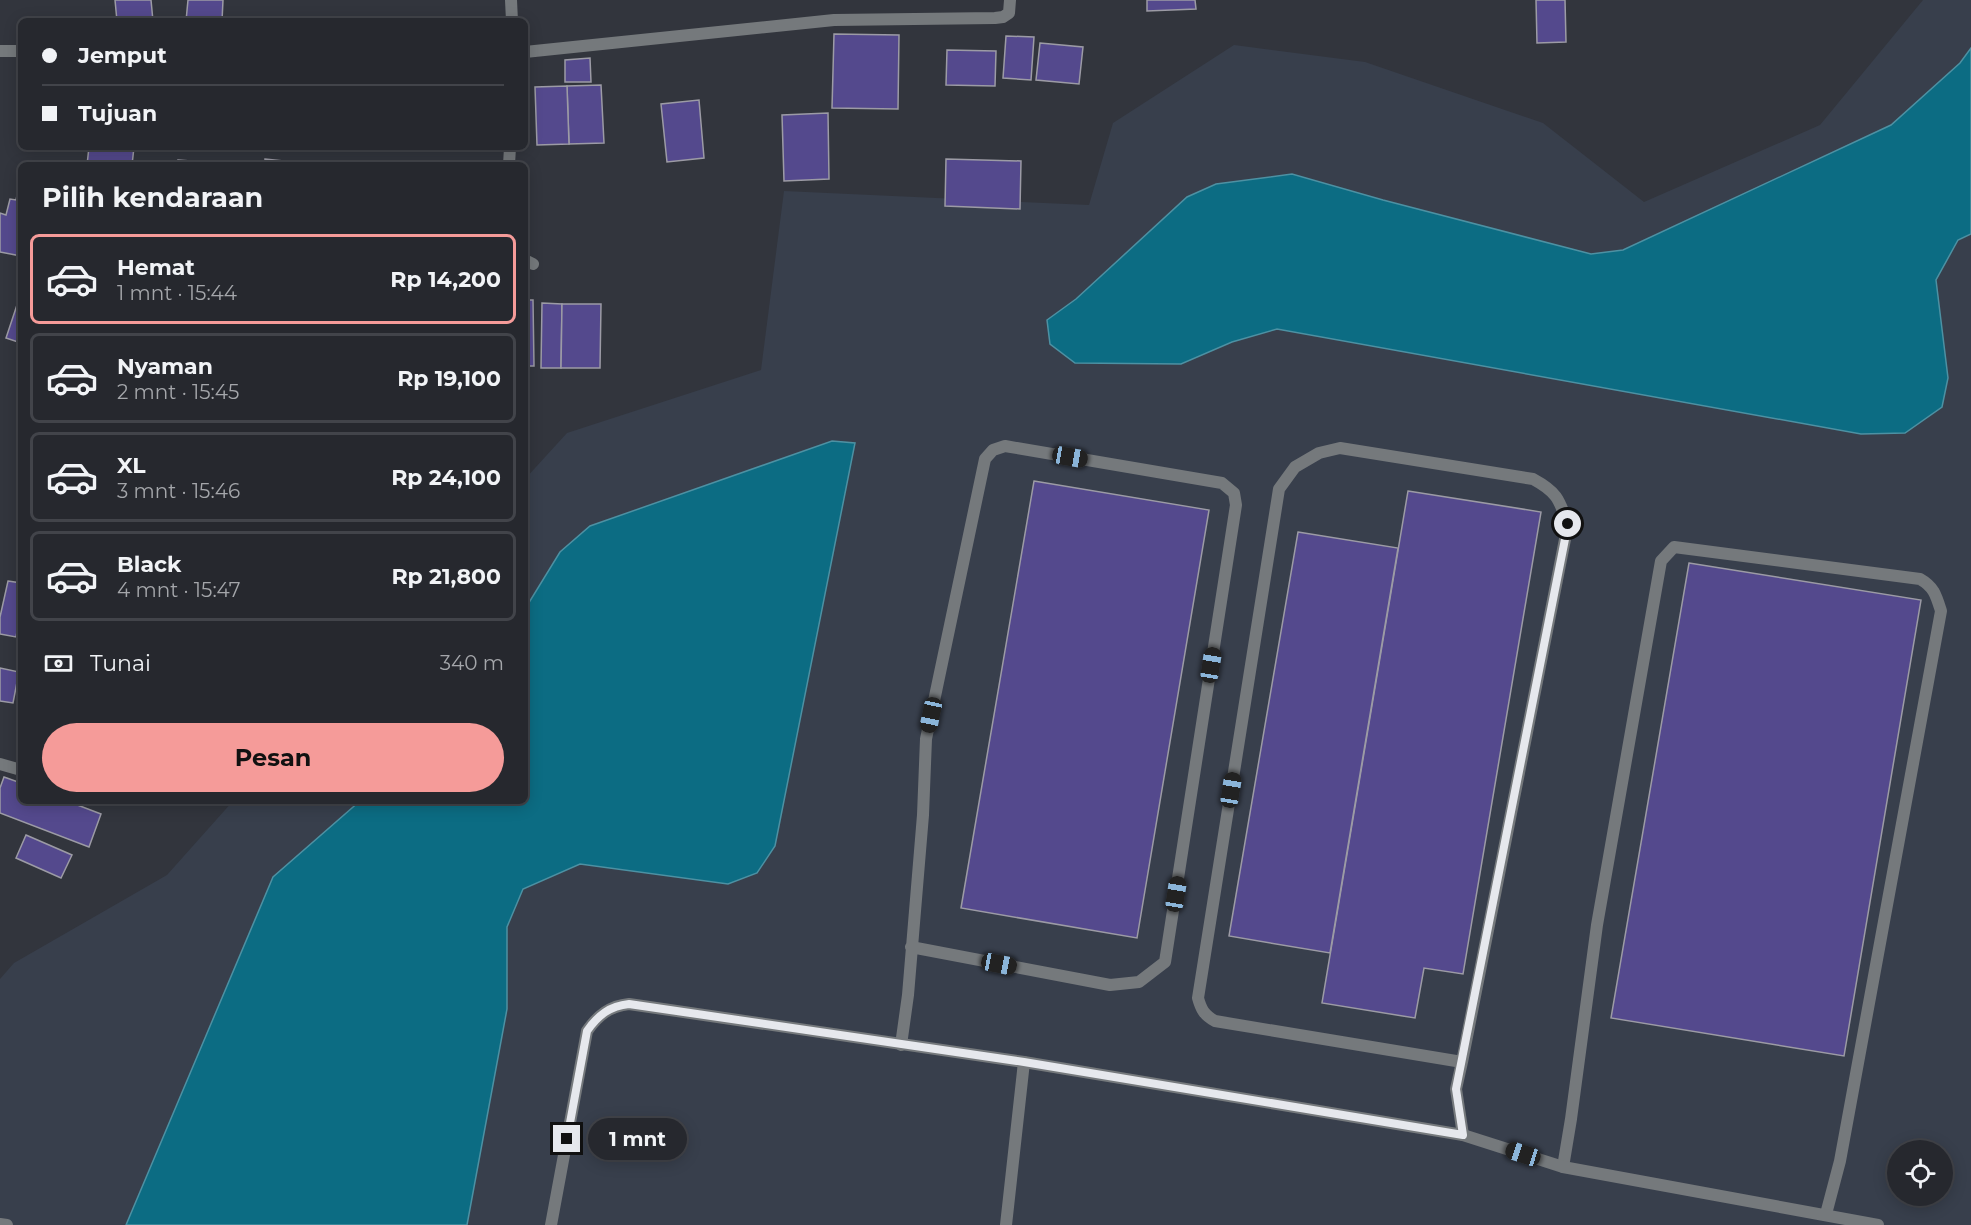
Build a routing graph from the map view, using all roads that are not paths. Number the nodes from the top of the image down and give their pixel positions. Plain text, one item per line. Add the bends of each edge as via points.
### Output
1 (511, 0) edge
2 (1010, 0) edge
3 (512, 18) edge
4 (0, 51) edge
5 (18, 51) edge
6 (528, 52) edge
7 (0, 764) edge
8 (18, 769) edge
9 (911, 947) junction
10 (902, 1045) junction
11 (1024, 1062) junction
12 (1462, 1062) junction
13 (1463, 1135) junction
14 (1563, 1167) junction
15 (1826, 1214) junction
16 (0, 1224) edge
17 (7, 1225) edge
18 (551, 1225) edge
19 (1006, 1225) edge
20 (1878, 1225) edge

1 - 3 street
2 - 6 street via 1009,13 995,18 834,20
4 - 5 street
7 - 8 street
9 - 9 street via 926,739 985,459 993,450 1005,446 1222,483 1234,493 1236,505 1166,962 1139,982 1110,985
9 - 10 street
10 - 11 street
10 - 18 street via 629,1004 616,1006 594,1020 587,1031
11 - 13 street
11 - 19 street
12 - 12 street via 1215,1021 1206,1016 1198,998 1279,489 1295,467 1319,453 1340,448 1533,479 1550,488 1568,524
12 - 13 street via 1456,1089
13 - 14 street
14 - 15 street
14 - 15 street via 1597,925 1661,561 1674,547 1920,579 1930,584 1941,611 1840,1161
15 - 20 street
16 - 17 street

